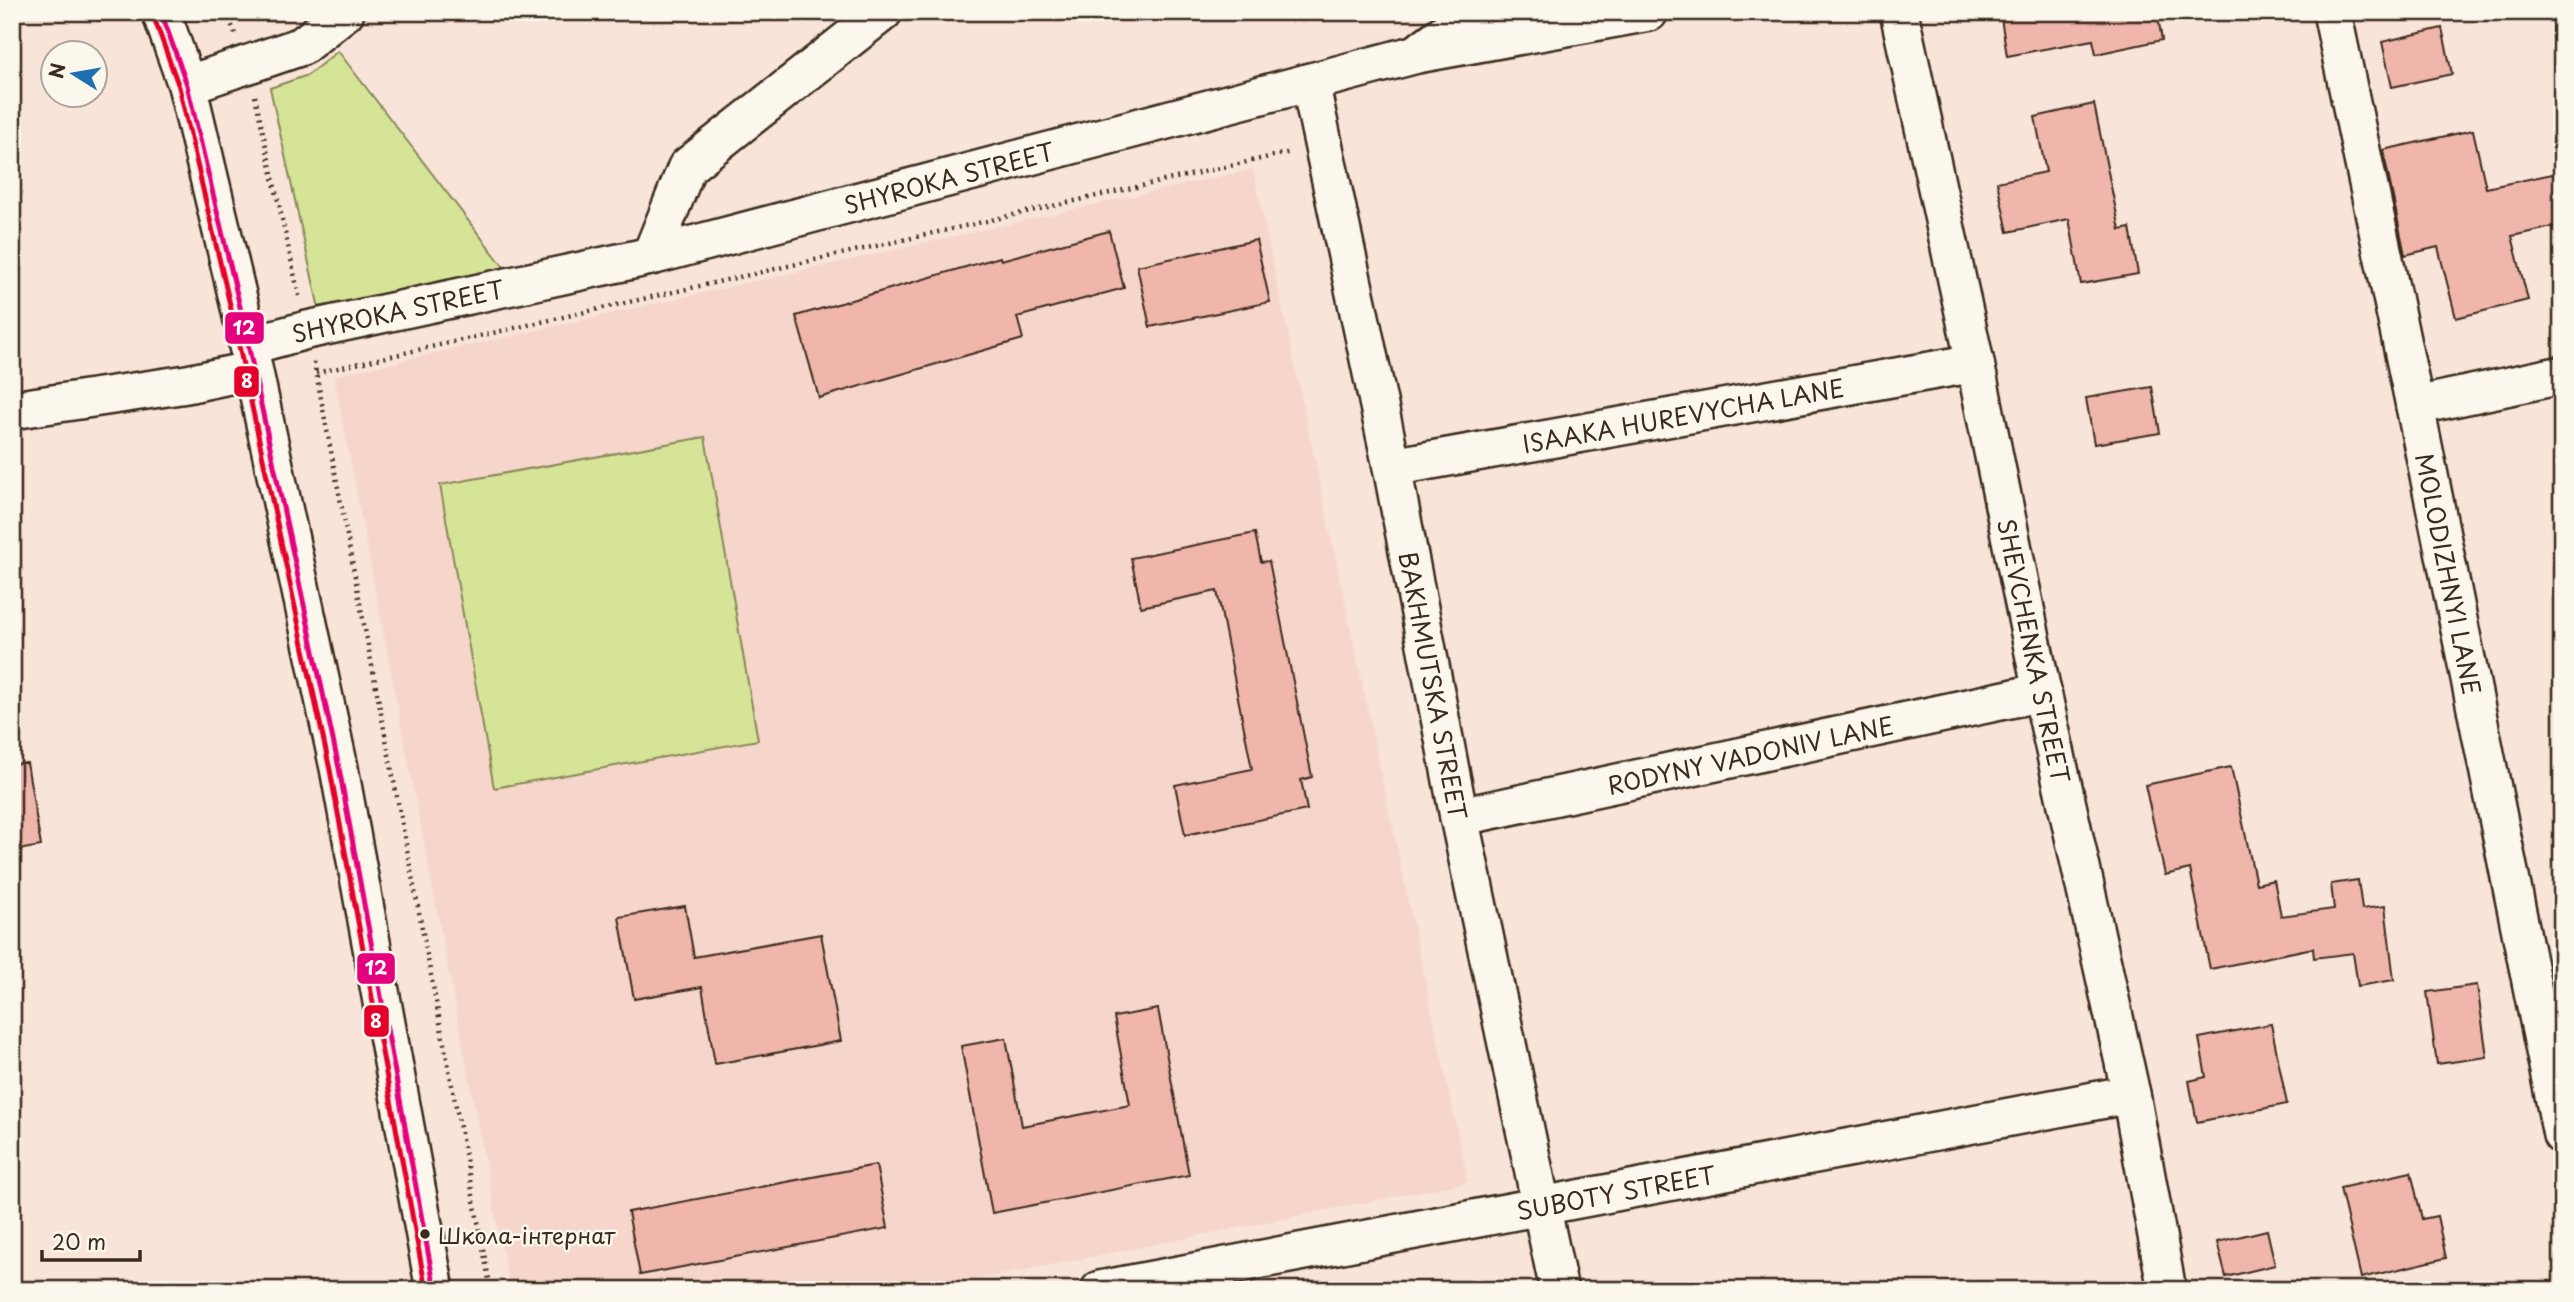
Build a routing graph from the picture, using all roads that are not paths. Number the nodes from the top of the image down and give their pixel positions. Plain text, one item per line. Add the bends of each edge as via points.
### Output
1 (161, 12) edge
2 (345, 12) edge
3 (883, 12) edge
4 (1473, 12) edge
5 (1649, 12) edge
6 (1899, 12) edge
7 (2332, 12) edge
8 (1417, 54) junction
9 (1310, 82) junction
10 (187, 85) junction
11 (651, 256) junction
12 (251, 358) junction
13 (1975, 362) junction
14 (2562, 376) edge
15 (2415, 406) junction
16 (12, 411) edge
17 (1392, 467) junction
18 (2042, 692) junction
19 (1459, 817) junction
20 (2554, 1054) edge
21 (2131, 1094) junction
22 (2562, 1135) edge
23 (1542, 1207) junction
24 (435, 1290) edge
25 (1100, 1290) edge
26 (1559, 1290) edge
27 (2167, 1290) edge

1 - 10 street
2 - 10 street via 302,46
3 - 11 street via 687,167
4 - 8 street
5 - 8 street, SHYROKA STREET
6 - 13 street, SHEVCHENKA STREET
7 - 15 street, MOLODIZHNYI LANE
8 - 9 street, SHYROKA STREET
9 - 11 street, SHYROKA STREET
9 - 17 street, BAKHMUTSKA STREET
10 - 12 street
11 - 12 street, SHYROKA STREET via 306,330
12 - 16 street, SHYROKA STREET via 187,384
12 - 24 street via 339,768
13 - 17 street, ISAAKA HUREVYCHA LANE
13 - 18 street, SHEVCHENKA STREET
14 - 15 street
15 - 20 street, MOLODIZHNYI LANE
17 - 19 street, BAKHMUTSKA STREET
18 - 19 street, RODYNY VADONIV LANE
18 - 21 street, SHEVCHENKA STREET
19 - 23 street, BAKHMUTSKA STREET
20 - 22 street, MOLODIZHNYI LANE
21 - 23 street, SUBOTY STREET
21 - 27 street, SHEVCHENKA STREET
23 - 25 street, SUBOTY STREET
23 - 26 street, BAKHMUTSKA STREET

